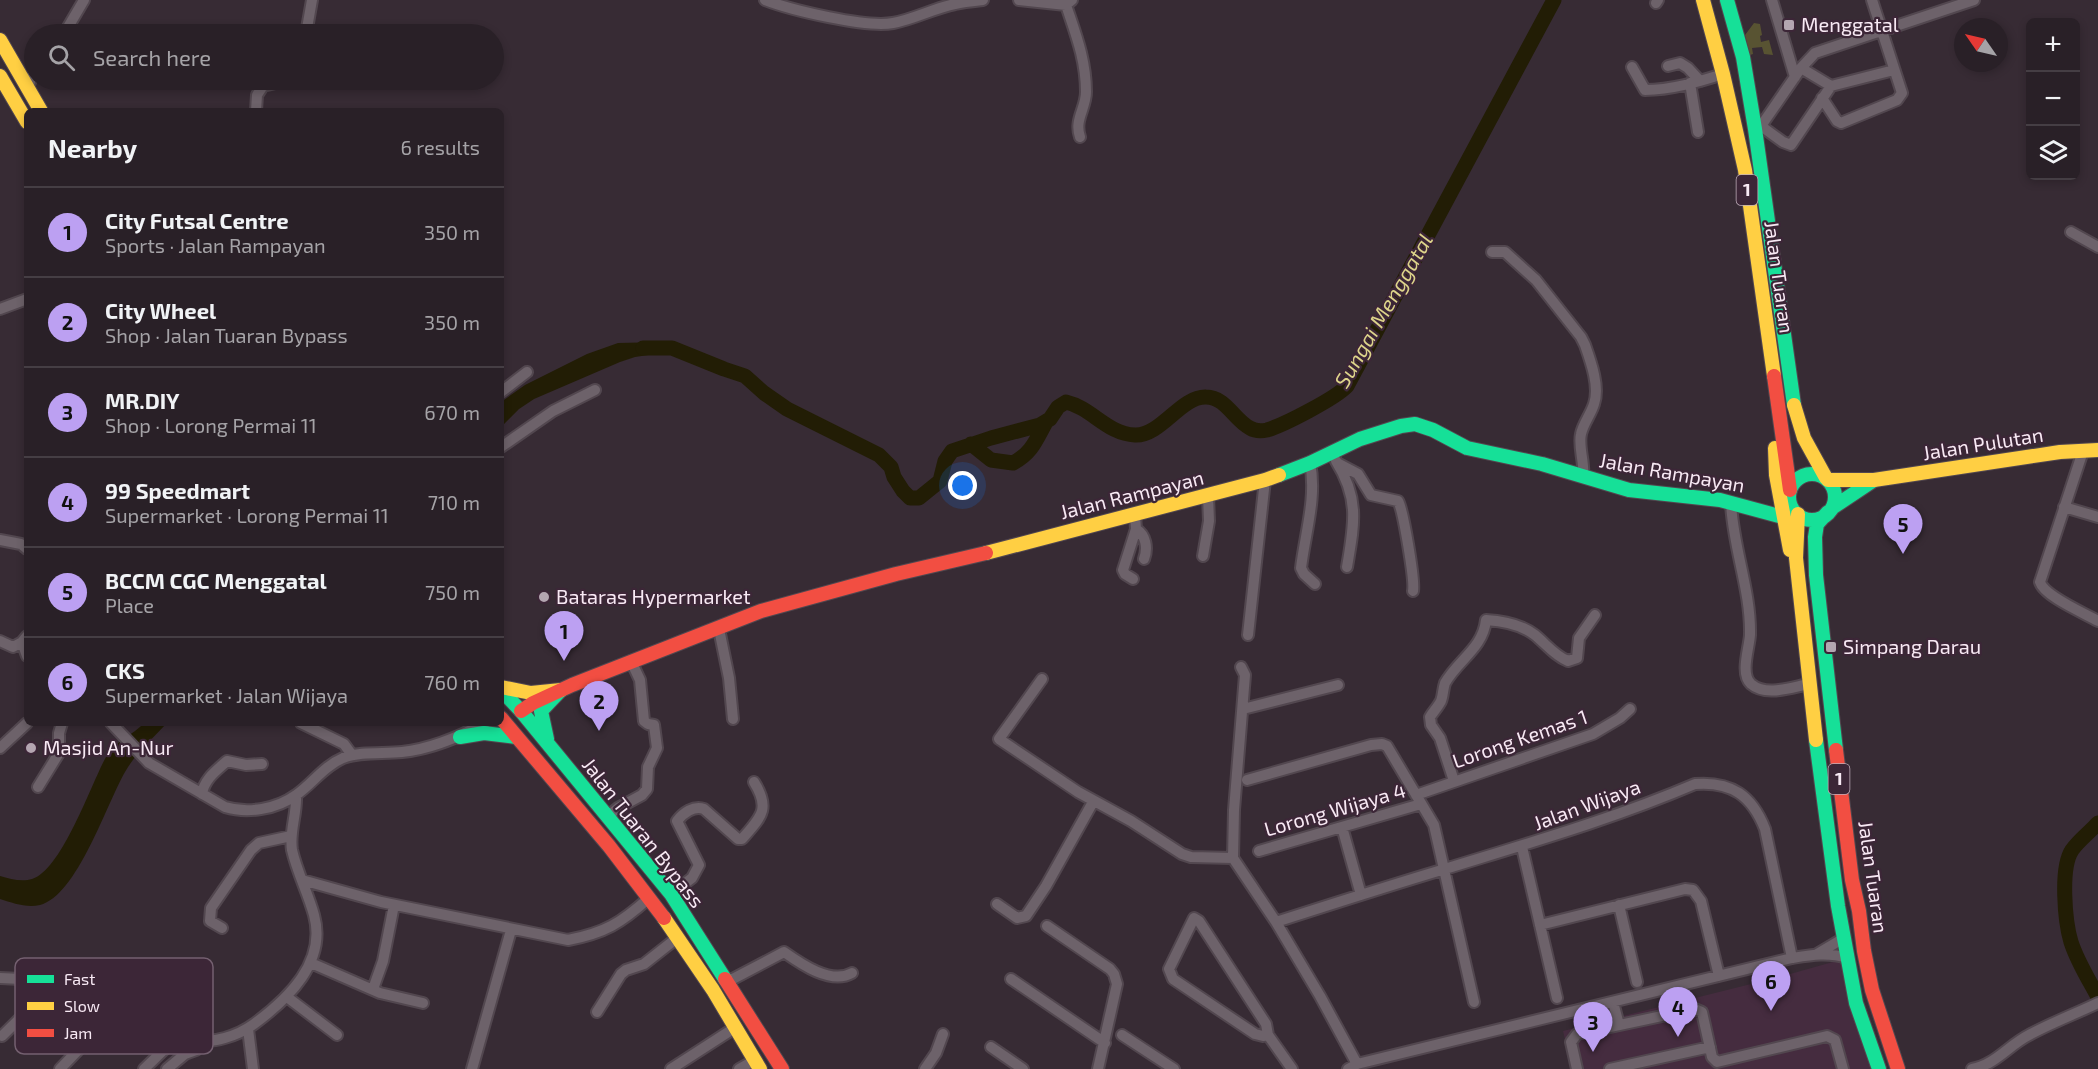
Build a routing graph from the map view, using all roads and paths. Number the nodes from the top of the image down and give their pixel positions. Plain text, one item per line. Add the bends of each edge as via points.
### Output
1 (84, 0) edge
2 (312, 0) edge
3 (765, 0) edge
4 (983, 0) edge
5 (1019, 0) edge
6 (1703, 0) edge
7 (1772, 0) edge
8 (1872, 0) edge
9 (1974, 0) edge
10 (1069, 2) edge
11 (1729, 2) edge
12 (70, 24) edge
13 (308, 24) edge
14 (1881, 31) junction
15 (0, 40) edge
16 (1668, 66) dead end
17 (1632, 67) dead end
18 (1894, 70) junction
19 (18, 71) junction
20 (1798, 72) junction
21 (1723, 74) junction
22 (0, 76) edge
23 (24, 81) edge
24 (1695, 82) junction
25 (1831, 86) junction
26 (29, 90) edge
27 (260, 90) edge
28 (1822, 98) junction
29 (31, 108) edge
30 (38, 108) edge
31 (256, 108) edge
32 (24, 117) edge
33 (1758, 128) junction
34 (1698, 132) dead end
35 (1080, 137) dead end
36 (1744, 171) junction
37 (1766, 199) junction
38 (2071, 232) dead end
39 (2098, 247) edge
40 (1492, 252) dead end
41 (24, 299) edge
42 (0, 309) edge
43 (527, 372) dead end
44 (1773, 376) junction
45 (504, 390) edge
46 (595, 390) dead end
47 (504, 445) edge
48 (2098, 450) edge
49 (2083, 451) junction
50 (1333, 458) junction
51 (1310, 463) junction
52 (1583, 477) junction
53 (1827, 479) junction
54 (1265, 480) junction
55 (1874, 480) junction
56 (1785, 492) junction
57 (1208, 496) junction
58 (1731, 503) junction
59 (2064, 507) junction
60 (1758, 509) junction
61 (1830, 510) junction
62 (1798, 514) junction
63 (1783, 517) junction
64 (2098, 517) edge
65 (1135, 522) junction
66 (0, 540) edge
67 (24, 546) edge
68 (1203, 556) dead end
69 (1144, 559) dead end
70 (1347, 567) dead end
71 (1798, 574) junction
72 (1133, 579) dead end
73 (1315, 584) dead end
74 (1413, 591) dead end
75 (1595, 615) dead end
76 (2098, 621) edge
77 (719, 629) junction
78 (1248, 635) dead end
79 (24, 640) edge
80 (0, 641) edge
81 (631, 661) junction
82 (1241, 667) dead end
83 (1042, 679) dead end
84 (1809, 684) junction
85 (1338, 685) dead end
86 (504, 688) edge
87 (561, 690) junction
88 (504, 691) edge
89 (1243, 709) junction
90 (1630, 709) dead end
91 (521, 711) junction
92 (733, 718) dead end
93 (504, 722) edge
94 (24, 726) edge
95 (61, 726) edge
96 (113, 726) edge
97 (307, 726) edge
98 (468, 726) edge
99 (480, 726) edge
100 (460, 737) junction
101 (516, 737) junction
102 (549, 746) junction
103 (0, 748) edge
104 (352, 755) junction
105 (262, 764) dead end
106 (1248, 780) dead end
107 (1454, 781) junction
108 (754, 782) dead end
109 (38, 787) dead end
110 (202, 794) junction
111 (296, 795) junction
112 (1419, 800) junction
113 (1093, 802) junction
114 (607, 817) junction
115 (1342, 827) junction
116 (291, 836) junction
117 (1522, 847) junction
118 (1259, 851) dead end
119 (1233, 858) junction
120 (1445, 869) junction
121 (302, 880) junction
122 (671, 894) junction
123 (1361, 895) junction
124 (649, 898) junction
125 (997, 904) dead end
126 (394, 905) junction
127 (1619, 906) junction
128 (1276, 922) junction
129 (1540, 925) junction
130 (1047, 926) dead end
131 (222, 928) dead end
132 (511, 930) junction
133 (677, 938) junction
134 (1844, 938) junction
135 (1816, 954) junction
136 (1792, 958) junction
137 (1847, 958) junction
138 (311, 963) junction
139 (852, 973) dead end
140 (1719, 976) junction
141 (3, 978) edge
142 (1011, 979) dead end
143 (728, 982) junction
144 (1637, 982) dead end
145 (0, 989) edge
146 (373, 989) junction
147 (287, 997) junction
148 (1557, 998) dead end
149 (1474, 1002) dead end
150 (1613, 1002) junction
151 (423, 1003) dead end
152 (2098, 1003) edge
153 (597, 1012) dead end
154 (15, 1023) edge
155 (1619, 1025) junction
156 (736, 1027) junction
157 (248, 1029) junction
158 (943, 1034) dead end
159 (337, 1035) dead end
160 (1122, 1035) dead end
161 (1268, 1035) junction
162 (2, 1036) dead end
163 (213, 1040) edge
164 (1105, 1043) junction
165 (991, 1047) dead end
166 (1710, 1047) junction
167 (75, 1054) edge
168 (160, 1054) edge
169 (185, 1054) edge
170 (757, 1064) edge
171 (1717, 1066) edge
172 (1102, 1067) edge
173 (1353, 1067) edge
174 (60, 1069) edge
175 (144, 1069) edge
176 (167, 1069) edge
177 (253, 1069) edge
178 (472, 1069) edge
179 (671, 1069) edge
180 (739, 1069) edge
181 (782, 1069) edge
182 (925, 1069) edge
183 (1023, 1069) edge
184 (1174, 1069) edge
185 (1292, 1069) edge
186 (1577, 1069) edge
187 (1610, 1069) edge
188 (1844, 1069) edge
189 (1879, 1069) edge
190 (1898, 1069) edge
191 (1972, 1069) edge

1 - 12 street
2 - 13 street
3 - 4 street via 854,21 890,24 953,4
5 - 10 street
6 - 21 main road, Jalan Tuaran / 1
7 - 20 street
8 - 14 street
9 - 14 street
10 - 35 street via 1084,62 1086,103 1078,120
11 - 33 main road, Jalan Tuaran / 1
11 - 36 main road via 1728,32 1749,156
14 - 18 street
14 - 20 street via 1815,53
15 - 19 main road
16 - 24 street via 1680,63 1688,68
17 - 24 street via 1645,90
18 - 25 street
18 - 28 street via 1902,93 1900,98 1842,123
19 - 23 main road
19 - 29 main road via 19,84
20 - 25 street
20 - 33 street
21 - 24 street
21 - 36 main road, Jalan Tuaran / 1
22 - 32 main road
24 - 34 street
25 - 28 street
26 - 30 main road
27 - 31 street
28 - 33 street via 1791,145
33 - 37 main road, Jalan Tuaran / 1
36 - 44 main road, Jalan Tuaran / 1
37 - 44 main road via 1762,189 1755,190 1778,361
37 - 53 main road, Jalan Tuaran / 1 via 1793,401 1804,438
38 - 39 street
40 - 52 street via 1505,252 1528,272 1585,345 1597,394 1581,433
41 - 42 street
43 - 45 street
44 - 56 main road, Jalan Tuaran / 1 via 1778,395
46 - 47 street via 553,411
48 - 49 main road, Jalan Pulutan
49 - 55 main road, Jalan Pulutan
49 - 59 street
50 - 51 main road, Jalan Rampayan
50 - 52 main road, Jalan Rampayan via 1376,433 1415,424 1467,448
50 - 70 street via 1354,507
50 - 74 street via 1358,474 1371,495 1398,501 1409,546
51 - 54 main road, Jalan Rampayan
51 - 73 street via 1312,492 1301,568
52 - 58 main road, Jalan Rampayan via 1629,490
53 - 55 main road, Jalan Pulutan
53 - 56 main road via 1805,475
53 - 61 main road, 1 via 1834,493
54 - 57 main road, Jalan Rampayan
54 - 78 street
55 - 61 main road, Jalan Pulutan
56 - 60 main road, Jalan Rampayan
56 - 62 main road, 1
56 - 63 main road
57 - 65 main road, Jalan Rampayan
57 - 68 street via 1209,521
58 - 60 main road, Jalan Rampayan
58 - 84 street via 1748,593 1750,635 1746,676 1762,690
59 - 64 street
59 - 76 street via 2040,582 2059,600
60 - 63 main road, Jalan Rampayan
61 - 62 main road via 1813,519
61 - 190 main road, Jalan Tuaran / 1 via 1817,524 1816,575 1840,790 1872,990
62 - 71 main road, Jalan Tuaran / 1
63 - 71 main road
65 - 69 street via 1147,547
65 - 72 street via 1123,570
65 - 77 main road, Jalan Rampayan via 824,593 761,611
66 - 67 street
71 - 84 main road, Jalan Tuaran / 1
75 - 107 street via 1579,638 1577,658 1568,661 1523,627 1486,620 1479,643 1444,685 1440,702 1430,717
77 - 81 main road, Jalan Rampayan
77 - 92 street
79 - 80 street via 13,647
81 - 87 main road, Jalan Rampayan
81 - 114 street via 640,680 644,721 654,725 657,748 648,767 647,789
82 - 89 street via 1245,675
83 - 113 street via 999,739
84 - 134 main road, Jalan Tuaran / 1
85 - 89 street
86 - 87 main road via 531,693
87 - 91 main road, Jalan Rampayan
87 - 102 main road via 542,711
88 - 91 main road, Jalan Tuaran Bypass
89 - 119 street
90 - 107 street, Lorong Kemas 1 via 1593,735
91 - 102 main road, Jalan Tuaran Bypass
91 - 124 main road via 524,734 643,879
93 - 101 main road, Jalan Tuaran Bypass
94 - 103 street
95 - 109 street via 59,753
96 - 110 street via 149,763
97 - 104 street via 344,744
98 - 100 main road
99 - 100 street
100 - 101 main road via 484,733
100 - 104 street via 405,752
101 - 124 main road, Jalan Tuaran Bypass
102 - 114 main road, Jalan Tuaran Bypass
104 - 111 street via 328,767
105 - 110 street via 227,761 210,777
106 - 112 street via 1382,744 1396,759
107 - 112 street, Lorong Kemas 1
108 - 122 street via 763,797 763,810 742,839 729,833 700,807 677,821 699,865 692,878
110 - 111 street via 225,807 250,811
111 - 116 street
112 - 115 street, Lorong Wijaya 4
112 - 120 street via 1434,825
113 - 119 street via 1182,854
113 - 125 street via 1026,916 1017,918
114 - 122 main road, Jalan Tuaran Bypass
115 - 118 street, Lorong Wijaya 4
115 - 123 street
116 - 121 street
116 - 131 street via 259,843 251,850 211,908 210,921
117 - 120 street, Jalan Wijaya
117 - 129 street
117 - 136 street, Jalan Wijaya via 1695,784 1726,787 1746,798 1765,829
119 - 128 street
120 - 123 street, Jalan Wijaya
120 - 149 street
121 - 126 street
121 - 138 street via 315,918 316,942
122 - 143 main road, Jalan Tuaran Bypass
123 - 128 street, Jalan Wijaya
124 - 132 street via 619,922 594,935 568,940
124 - 133 main road, Jalan Tuaran Bypass
126 - 132 street
126 - 146 street
127 - 129 street
127 - 140 street via 1693,890 1701,901
127 - 144 street
128 - 173 street via 1320,996
129 - 148 street
130 - 164 street via 1114,974 1117,984
132 - 178 street
133 - 153 street via 644,964 621,974
133 - 156 main road, Jalan Tuaran Bypass
134 - 135 street
134 - 137 main road, Jalan Tuaran / 1
135 - 136 street
135 - 137 street
136 - 140 street
137 - 189 main road, Jalan Tuaran / 1 via 1857,1004
138 - 146 street
138 - 147 street
139 - 143 street via 834,977 784,952
140 - 150 street
141 - 145 street
142 - 164 street
143 - 181 main road, Jalan Tuaran Bypass
146 - 151 street
147 - 157 street
147 - 159 street
150 - 155 street
150 - 173 street
152 - 191 street via 2028,1035 1983,1067
154 - 162 street
155 - 166 street via 1699,1009
155 - 186 street via 1577,1034 1571,1042
156 - 170 main road, Jalan Tuaran Bypass
156 - 179 street
157 - 163 street
157 - 177 street
158 - 182 street
160 - 184 street
161 - 161 street via 1266,1024 1194,918 1169,969 1173,980 1255,1034
161 - 185 street
164 - 172 street
165 - 183 street
166 - 171 street
166 - 187 street
167 - 174 street
168 - 175 street
169 - 176 street
170 - 180 street
171 - 188 street via 1827,1036 1835,1040

